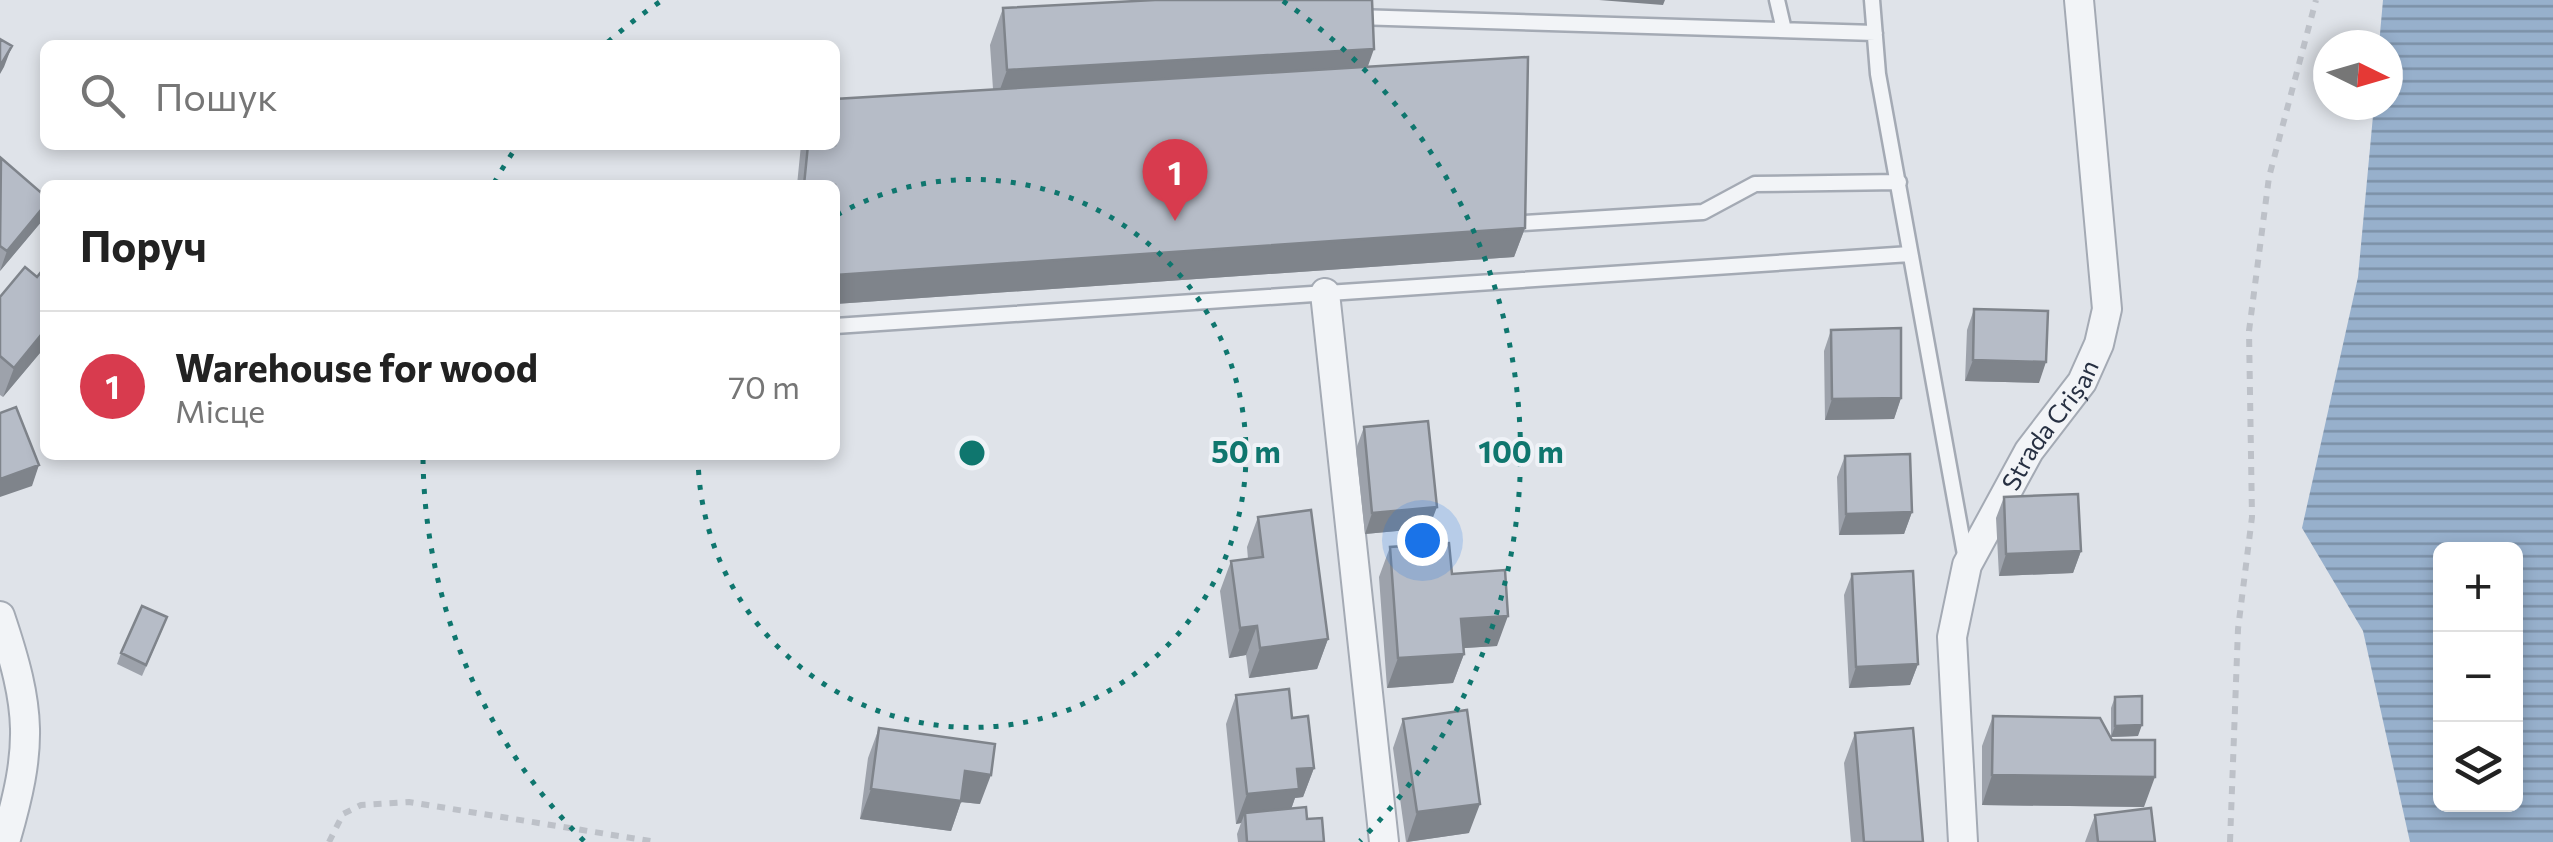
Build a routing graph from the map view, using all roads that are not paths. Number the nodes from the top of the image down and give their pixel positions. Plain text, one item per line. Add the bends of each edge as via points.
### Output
1 (1778, 0) edge
2 (1872, 0) edge
3 (2079, 0) edge
4 (1346, 16) edge
5 (1784, 30) junction
6 (1875, 33) junction
7 (1899, 182) junction
8 (1489, 225) edge
9 (1910, 254) junction
10 (1325, 293) junction
11 (840, 326) edge
12 (1967, 565) junction
13 (0, 616) edge
14 (6, 842) edge
15 (1384, 842) edge
16 (1963, 842) edge

1 - 5 lane
2 - 6 lane
3 - 12 street, Strada Crișan via 2107,309 2082,382 2028,451
4 - 5 lane
5 - 6 lane
6 - 7 lane
7 - 8 lane via 1755,184 1704,212
7 - 9 lane
9 - 10 lane
9 - 12 lane
10 - 11 lane
10 - 15 street
12 - 16 street, Strada Crișan via 1952,637
13 - 14 street via 26,712 26,760

